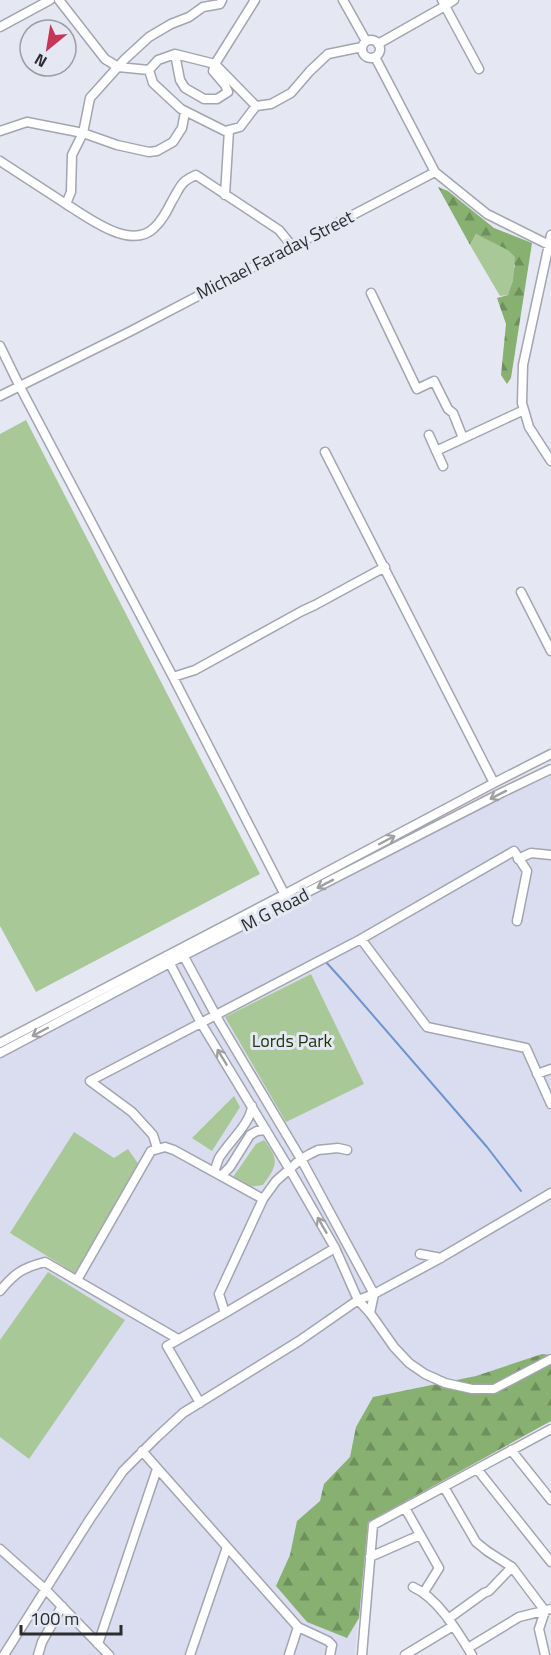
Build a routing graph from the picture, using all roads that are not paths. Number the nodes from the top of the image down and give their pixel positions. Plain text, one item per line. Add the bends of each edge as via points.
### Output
1 (50, 0) edge
2 (59, 0) edge
3 (222, 0) edge
4 (254, 0) edge
5 (343, 0) edge
6 (454, 0) edge
7 (36, 3) edge
8 (443, 3) edge
9 (0, 27) edge
10 (364, 44) junction
11 (378, 44) junction
12 (175, 54) junction
13 (375, 57) junction
14 (215, 64) junction
15 (118, 68) junction
16 (479, 69) dead end
17 (149, 70) junction
18 (256, 106) junction
19 (185, 112) junction
20 (229, 130) junction
21 (0, 131) edge
22 (83, 133) junction
23 (0, 161) edge
24 (435, 172) junction
25 (225, 195) junction
26 (66, 204) junction
27 (551, 234) edge
28 (292, 246) junction
29 (550, 246) edge
30 (371, 293) dead end
31 (0, 346) edge
32 (20, 387) junction
33 (0, 396) edge
34 (524, 410) junction
35 (429, 435) dead end
36 (464, 438) junction
37 (436, 451) junction
38 (325, 452) dead end
39 (551, 461) edge
40 (443, 466) dead end
41 (385, 567) junction
42 (520, 592) dead end
43 (551, 651) edge
44 (173, 677) junction
45 (551, 754) edge
46 (551, 769) edge
47 (494, 783) junction
48 (551, 855) edge
49 (518, 859) junction
50 (287, 898) junction
51 (517, 921) dead end
52 (361, 939) junction
53 (181, 953) junction
54 (168, 960) junction
55 (216, 1015) junction
56 (201, 1023) junction
57 (0, 1043) edge
58 (0, 1053) edge
59 (551, 1069) edge
60 (537, 1074) junction
61 (551, 1104) edge
62 (252, 1106) junction
63 (271, 1108) junction
64 (258, 1116) junction
65 (278, 1121) junction
66 (242, 1126) junction
67 (266, 1130) junction
68 (250, 1135) junction
69 (157, 1148) junction
70 (347, 1150) dead end
71 (301, 1159) junction
72 (290, 1170) junction
73 (217, 1174) junction
74 (302, 1189) junction
75 (551, 1193) edge
76 (263, 1199) junction
77 (325, 1202) junction
78 (335, 1248) junction
79 (420, 1254) dead end
80 (441, 1258) junction
81 (77, 1280) junction
82 (0, 1291) edge
83 (374, 1294) junction
84 (358, 1300) junction
85 (225, 1313) junction
86 (370, 1313) junction
87 (178, 1340) junction
88 (551, 1359) edge
89 (200, 1403) junction
90 (550, 1431) edge
91 (512, 1450) junction
92 (142, 1451) junction
93 (157, 1469) junction
94 (477, 1469) junction
95 (444, 1487) junction
96 (551, 1500) edge
97 (405, 1508) junction
98 (420, 1535) junction
99 (227, 1547) junction
100 (0, 1549) edge
101 (370, 1557) junction
102 (551, 1562) edge
103 (512, 1567) junction
104 (413, 1587) dead end
105 (45, 1589) junction
106 (424, 1592) junction
107 (62, 1606) junction
108 (548, 1610) edge
109 (450, 1623) junction
110 (298, 1627) junction
111 (98, 1644) junction
112 (470, 1652) edge
113 (4, 1655) edge
114 (38, 1655) edge
115 (110, 1655) edge
116 (190, 1655) edge
117 (289, 1655) edge
118 (330, 1655) edge
119 (362, 1655) edge
120 (405, 1655) edge
121 (545, 1655) edge

1 - 7 street
2 - 15 street via 105,59
3 - 15 street via 149,37
4 - 14 street
5 - 10 street
6 - 8 street
7 - 9 street
8 - 11 street
8 - 16 street
10 - 11 street via 374,40
10 - 13 street via 365,56
10 - 18 street via 328,54 291,93 271,104
11 - 13 street
12 - 14 street
12 - 14 street via 182,86 204,99 217,99 228,92 213,71
12 - 17 street via 158,60
13 - 24 street
14 - 18 street
15 - 17 street
15 - 22 street via 90,98
17 - 19 street via 153,83
18 - 20 street via 240,127
19 - 20 street
19 - 22 street via 182,128 173,142 157,151 117,145
20 - 25 street
21 - 22 street via 27,122
22 - 26 street via 72,155 71,192
23 - 26 street
24 - 28 street, Michael Faraday Street
24 - 29 street via 487,214
25 - 26 street via 196,176 184,180 163,217 152,230 138,237 108,229
25 - 28 street via 279,230
27 - 29 street
28 - 32 street, Michael Faraday Street
29 - 34 street via 523,365
30 - 36 street via 417,389 434,381
31 - 32 street
32 - 33 street, Michael Faraday Street
32 - 44 street
34 - 36 street
34 - 39 street via 529,427
35 - 37 street
36 - 37 street
37 - 40 street
38 - 41 street
41 - 44 street via 195,670
41 - 47 street
42 - 43 street
44 - 50 street
45 - 47 street
46 -> 50 street, M G Road
50 -> 47 street
48 - 49 street via 531,853
49 - 51 street via 527,872
49 - 52 street via 514,851
50 - 53 street, M G Road
52 - 55 street
52 - 60 street via 427,1027 526,1048
53 - 54 street, M G Road
53 - 55 street
54 - 56 street
54 - 57 street
54 -> 58 street, M G Road
55 - 56 street
55 - 63 street
62 -> 56 street
56 - 69 street via 90,1081 132,1112 153,1135
59 - 60 street
60 - 61 street
62 - 64 street
62 - 66 street
63 - 64 street
63 - 65 street
64 - 65 street
64 - 67 street
65 - 71 street
66 - 68 street via 250,1129
66 - 73 street via 219,1159
67 - 68 street
67 - 72 street
68 - 73 street via 230,1167
69 - 73 street via 174,1150
69 - 81 street via 151,1150
70 - 71 street via 318,1150
71 - 72 street
71 - 77 street
72 - 74 street
72 - 76 street
73 - 76 street
74 - 77 street
78 -> 74 street
75 - 80 street
76 - 85 street via 219,1294
77 - 83 street
78 - 84 street
78 - 85 street
79 - 80 street
80 - 83 street
81 - 82 street via 45,1262 13,1275
81 - 87 street
83 - 84 street
83 - 86 street
84 - 86 street
84 - 89 street
85 - 87 street
86 - 88 street via 409,1363 445,1383 494,1389
87 - 89 street via 167,1346
89 - 92 street via 183,1413
90 - 91 street
91 - 94 street
91 - 96 street
92 - 93 street
92 - 105 street via 123,1471
93 - 99 street
93 - 111 street
94 - 95 street
94 - 102 street
95 - 97 street
95 - 103 street via 477,1542
97 - 98 street
97 - 101 street via 373,1525
98 - 101 street
98 - 106 street via 439,1568
99 - 110 street
99 - 116 street
100 - 105 street
101 - 119 street
103 - 108 street
103 - 109 street via 489,1592
104 - 106 street
105 - 107 street
105 - 113 street
106 - 109 street
107 - 111 street
107 - 114 street
108 - 112 street via 519,1617
108 - 121 street via 539,1629
109 - 112 street
109 - 120 street
110 - 117 street
110 - 118 street via 328,1641 332,1645
111 - 115 street

